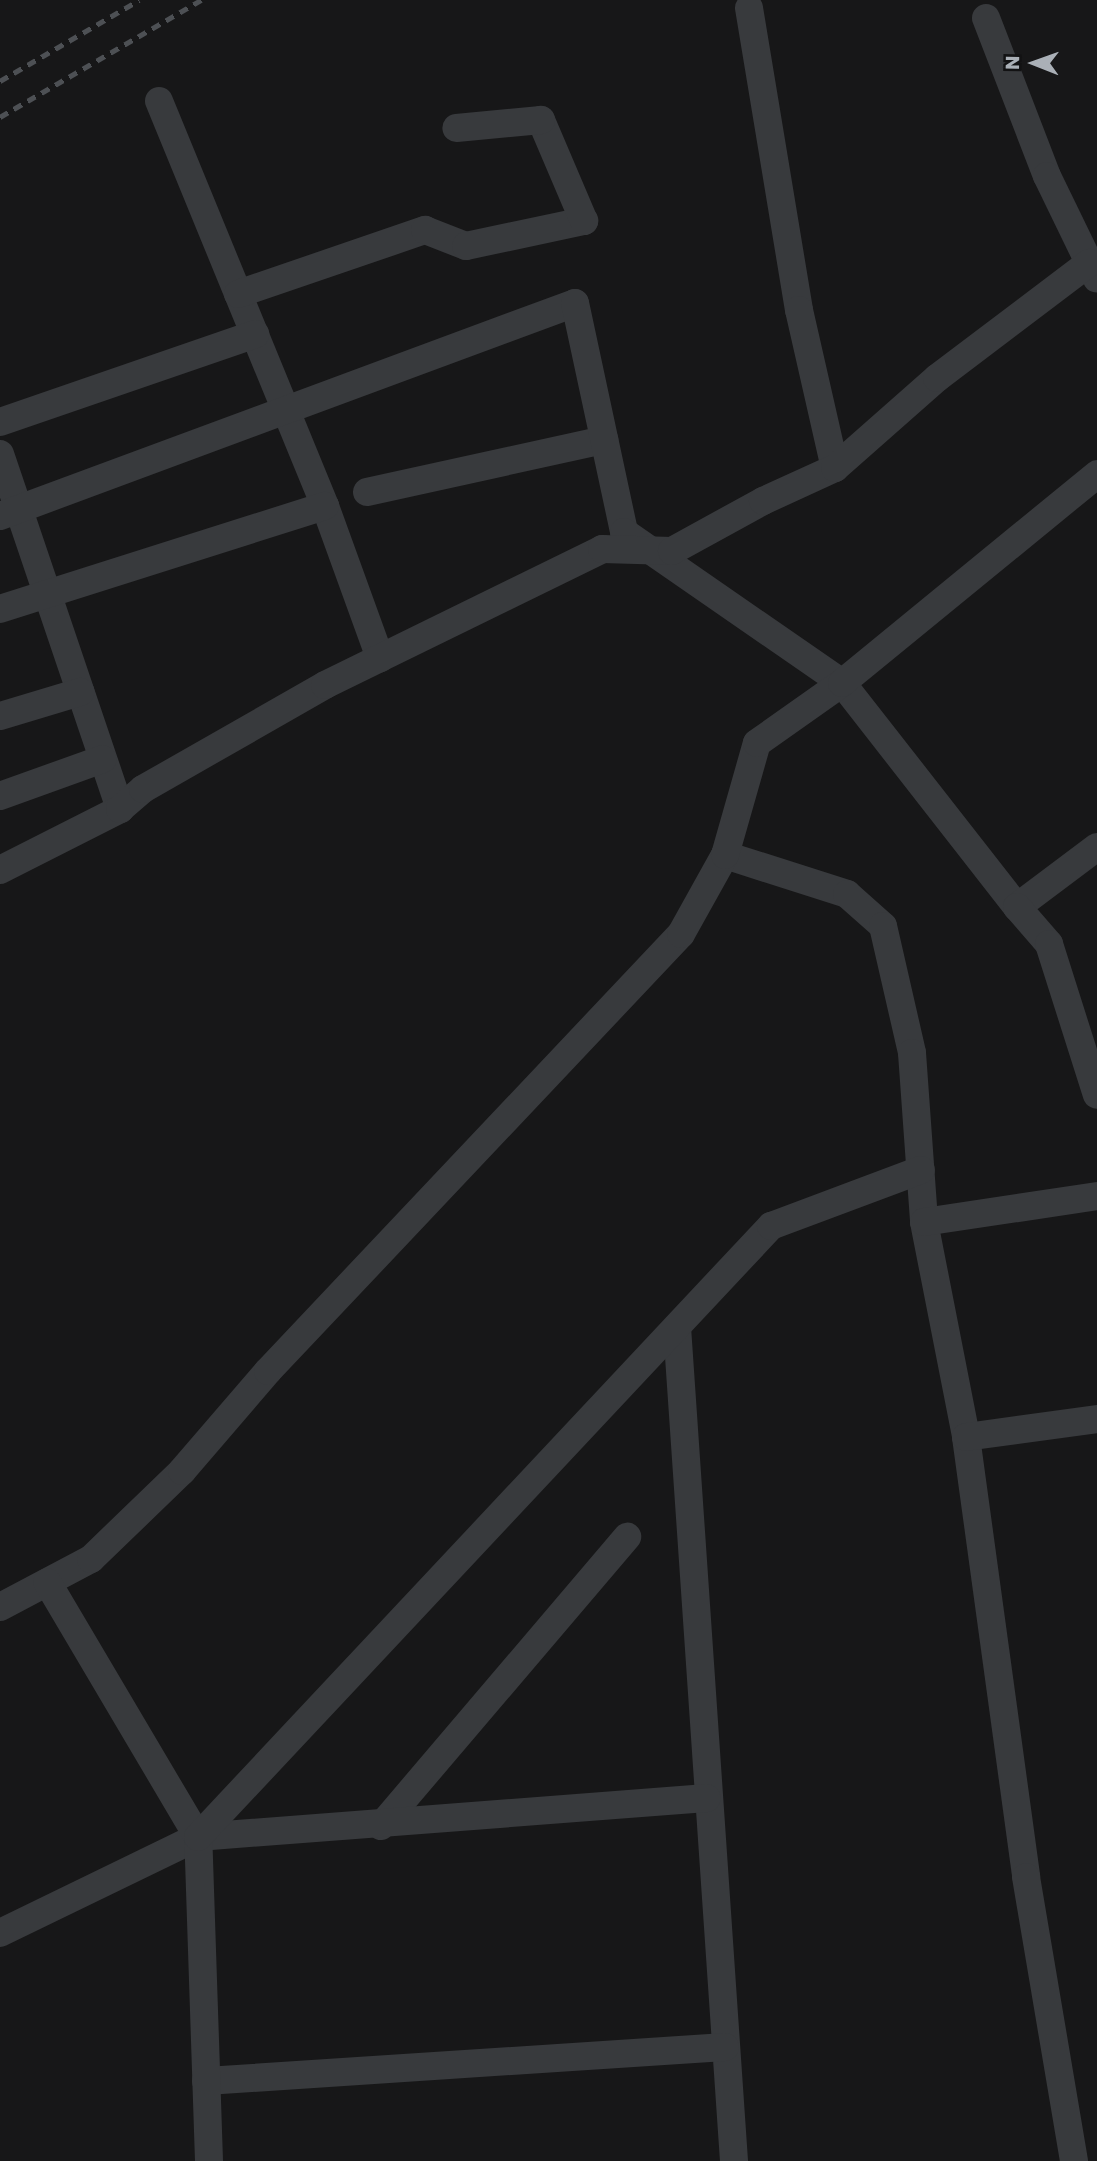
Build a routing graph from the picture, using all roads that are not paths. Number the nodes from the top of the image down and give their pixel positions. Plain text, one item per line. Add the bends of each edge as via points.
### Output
1 (749, 8) dead end
2 (986, 18) dead end
3 (159, 101) dead end
4 (456, 128) dead end
5 (1093, 271) edge
6 (239, 294) junction
7 (255, 334) junction
8 (286, 411) junction
9 (0, 422) edge
10 (604, 440) junction
11 (0, 454) edge
12 (835, 468) junction
13 (1097, 474) edge
14 (367, 492) dead end
15 (325, 506) junction
16 (8, 514) edge
17 (646, 550) junction
18 (46, 594) junction
19 (0, 609) edge
20 (380, 659) junction
21 (842, 683) junction
22 (80, 692) junction
23 (0, 716) edge
24 (103, 759) junction
25 (0, 796) edge
26 (120, 809) junction
27 (1097, 847) edge
28 (725, 855) junction
29 (0, 870) edge
30 (1017, 907) junction
31 (1097, 1095) edge
32 (921, 1170) junction
33 (1097, 1196) edge
34 (924, 1222) junction
35 (677, 1327) junction
36 (1097, 1419) edge
37 (966, 1437) junction
38 (627, 1537) dead end
39 (47, 1582) junction
40 (0, 1607) edge
41 (707, 1798) junction
42 (381, 1826) junction
43 (198, 1837) junction
44 (0, 1933) edge
45 (725, 2047) junction
46 (206, 2081) junction
47 (209, 2161) edge
48 (734, 2161) edge
49 (1074, 2161) edge

1 - 12 street via 799,310
2 - 5 street via 1048,176
3 - 6 street
4 - 6 street via 541,120 583,221 467,246 425,230
5 - 12 street via 937,378
6 - 7 street
7 - 8 street
7 - 9 street
8 - 10 street via 575,303
8 - 15 street
8 - 16 street
10 - 14 street
10 - 17 street via 624,532
11 - 16 street
12 - 17 street via 673,551
13 - 21 street
15 - 18 street
15 - 20 street
16 - 18 street
17 - 20 street via 602,550
17 - 21 street
18 - 19 street
18 - 22 street
20 - 26 street via 155,782
21 - 28 street via 757,743
21 - 30 street
22 - 23 street
22 - 24 street
24 - 25 street
24 - 26 street
26 - 29 street
27 - 30 street
28 - 32 street via 847,894 883,926 912,1052
28 - 39 street via 681,934 268,1371 182,1471 91,1559
30 - 31 street via 1049,944
32 - 34 street
32 - 35 street via 771,1226
33 - 34 street
34 - 37 street
35 - 41 street
35 - 43 street
36 - 37 street
37 - 49 street via 1026,1877
38 - 42 street
39 - 40 street
39 - 43 street
41 - 42 street
41 - 45 street
42 - 43 street
43 - 44 street
43 - 46 street
45 - 46 street
45 - 48 street
46 - 47 street

